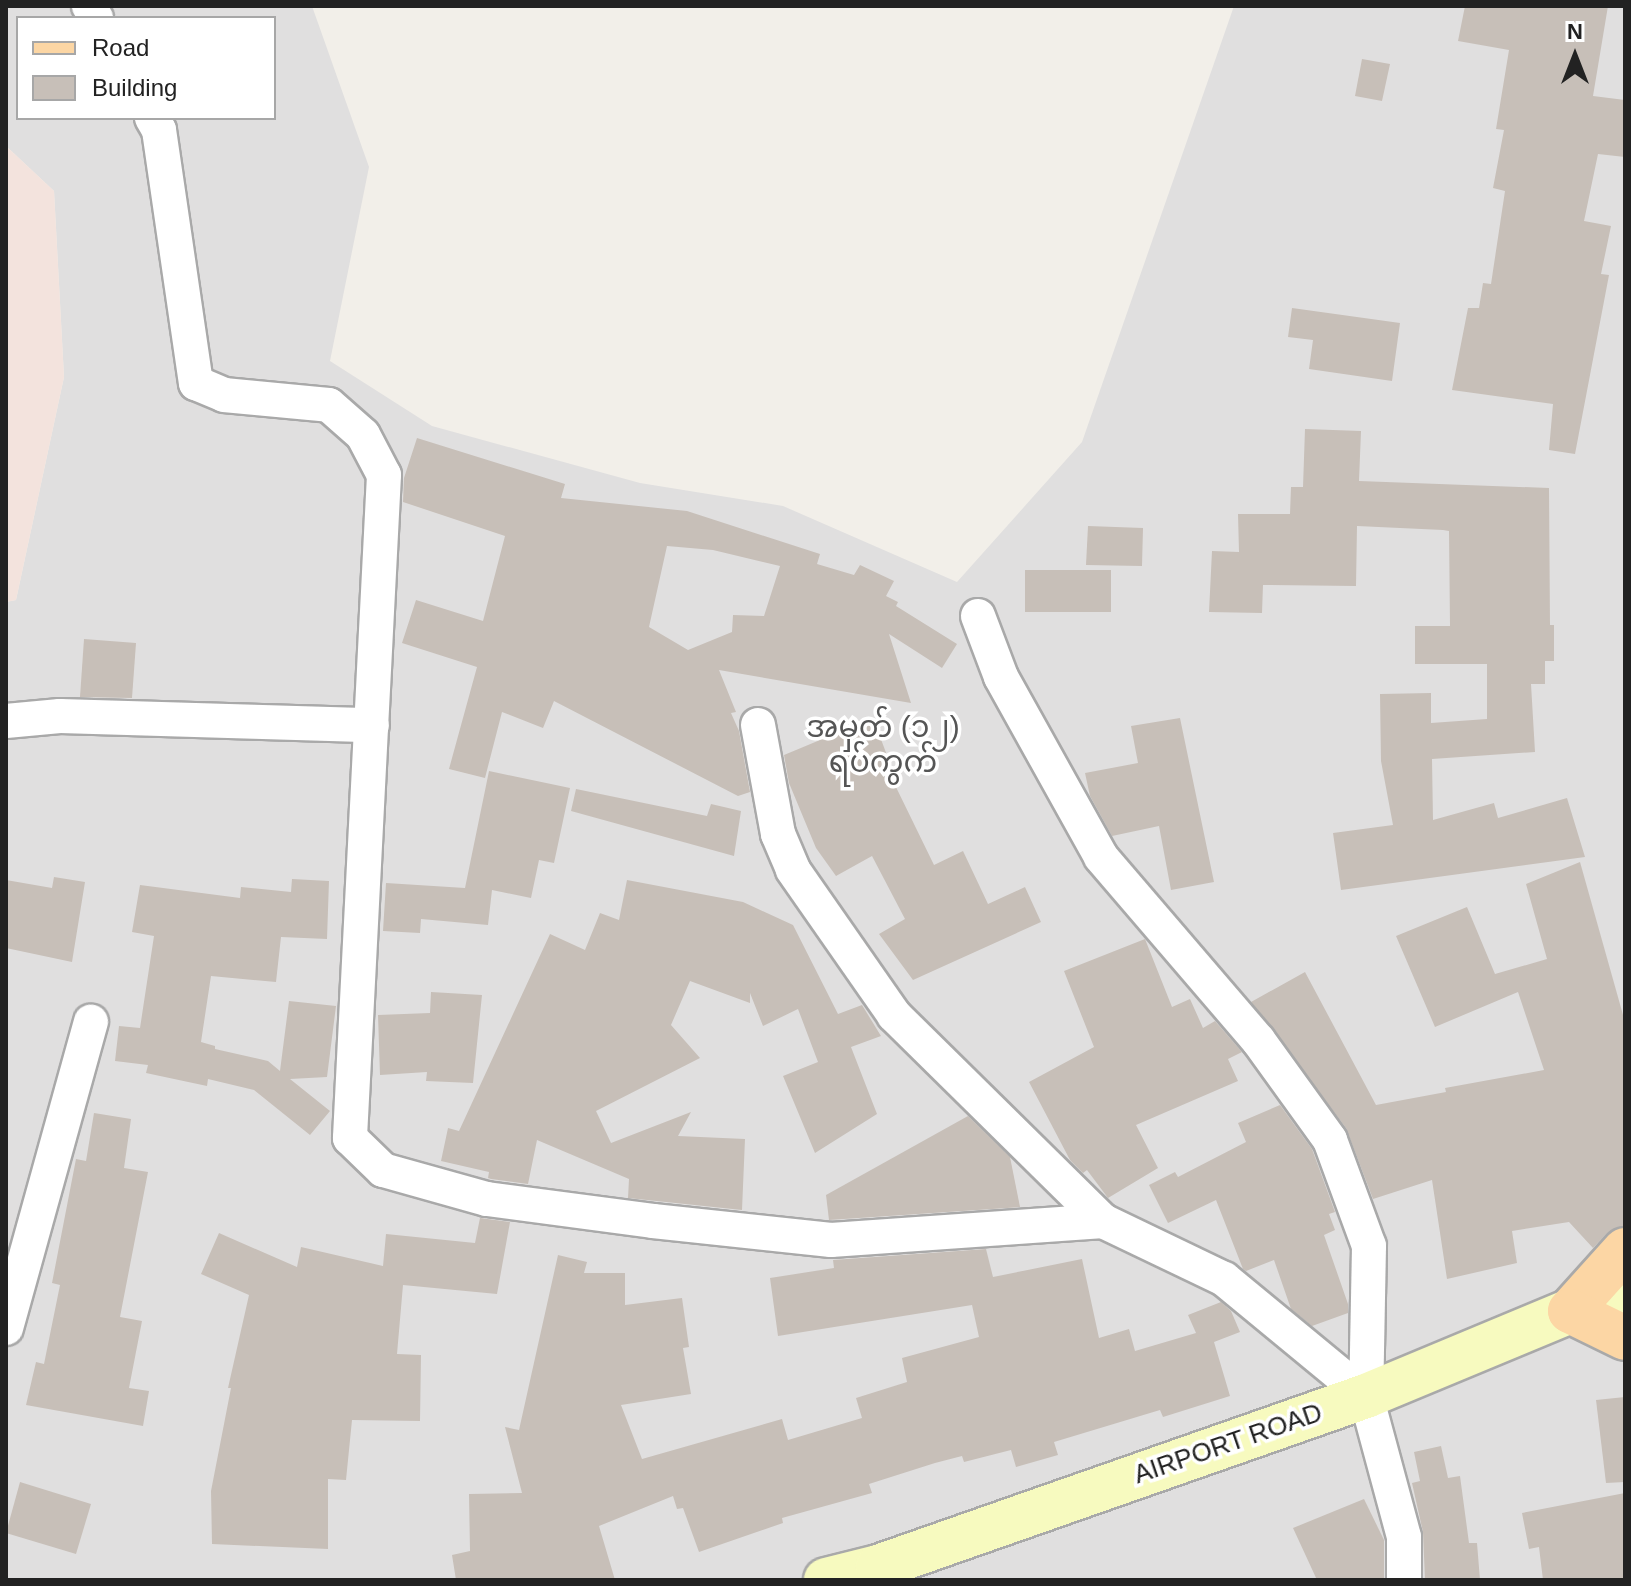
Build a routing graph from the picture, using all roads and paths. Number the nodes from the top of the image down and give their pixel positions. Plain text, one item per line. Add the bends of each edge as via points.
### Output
1 (153, 120) edge
2 (978, 616) dead end
3 (6, 721) edge
4 (372, 725) junction
5 (758, 725) dead end
6 (91, 1022) dead end
7 (1103, 1221) junction
8 (1625, 1250) edge
9 (1625, 1295) edge
10 (1570, 1311) junction
11 (6, 1328) edge
12 (1625, 1338) edge
13 (1366, 1396) junction
14 (826, 1580) edge
15 (1404, 1580) edge

1 - 4 street via 159,130 196,383 224,395 329,405 363,435 384,475
2 - 13 street via 1001,677 1101,857 1258,1040 1330,1140 1369,1246
3 - 4 street via 60,716
4 - 7 street via 350,1138 383,1170 487,1199 831,1240
5 - 7 street via 778,834 793,870 894,1015
6 - 11 street
7 - 13 street via 1224,1279
8 - 10 main road
9 - 10 main road, AIRPORT ROAD
10 - 12 main road
10 - 13 main road, AIRPORT ROAD
13 - 14 main road, AIRPORT ROAD via 878,1567
13 - 15 street via 1404,1537

